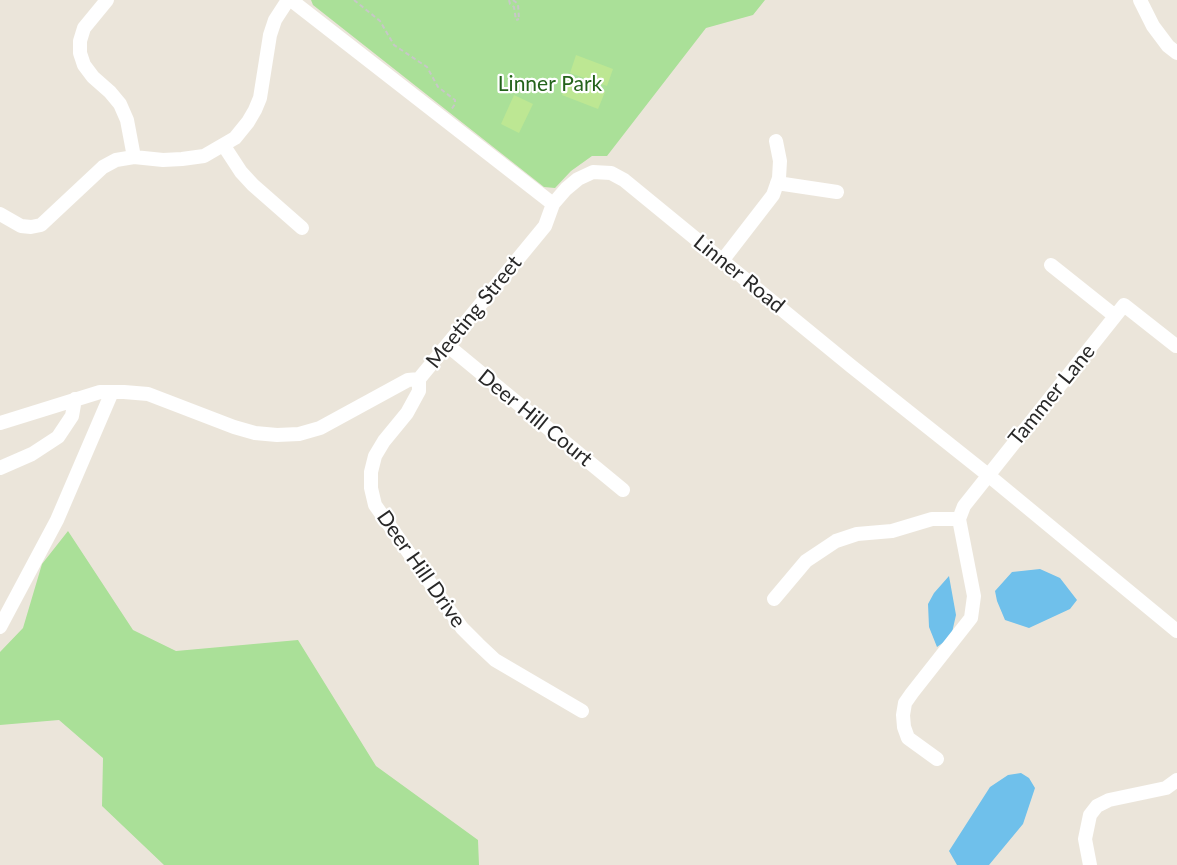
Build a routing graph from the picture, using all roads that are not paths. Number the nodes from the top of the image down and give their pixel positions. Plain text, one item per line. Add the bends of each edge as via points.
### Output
1 (107, 0) edge
2 (290, 0) edge
3 (1140, 0) edge
4 (1177, 53) edge
5 (776, 141) dead end
6 (224, 146) junction
7 (134, 157) junction
8 (777, 183) junction
9 (837, 192) dead end
10 (553, 204) junction
11 (0, 214) edge
12 (302, 228) dead end
13 (722, 261) junction
14 (1052, 265) dead end
15 (1115, 316) junction
16 (447, 345) junction
17 (1176, 346) edge
18 (419, 380) junction
19 (112, 392) junction
20 (75, 399) junction
21 (0, 423) edge
22 (0, 468) edge
23 (988, 475) junction
24 (623, 490) dead end
25 (959, 519) junction
26 (774, 599) dead end
27 (0, 627) edge
28 (1177, 631) edge
29 (582, 711) dead end
30 (937, 759) dead end
31 (1177, 780) edge
32 (1090, 865) edge

1 - 7 street via 84,28 80,53 93,77 120,104
2 - 6 street via 274,20 255,110 235,138
2 - 10 street
3 - 4 street via 1154,26
5 - 8 street via 780,161
6 - 7 street via 204,156 183,159
6 - 12 street via 253,185
7 - 11 street via 103,167 41,225 21,226
8 - 9 street
8 - 13 street via 764,209
10 - 13 street, Linner Road via 578,179 593,172 611,173
10 - 16 street, Meeting Street via 545,226
13 - 23 street, Linner Road
14 - 15 street
15 - 17 street via 1124,305
15 - 23 street, Tammer Lane
16 - 18 street, Meeting Street
16 - 24 street, Deer Hill Court
18 - 19 street, Meeting Street via 408,380 320,428 277,435 234,427 148,394
18 - 29 street, Deer Hill Drive via 419,392 411,406 375,456 371,488 375,505 462,628 478,644 495,660
19 - 20 street, Meeting Street
19 - 27 street via 57,520
20 - 21 street, Meeting Street
20 - 22 street via 72,416 57,436 32,454
23 - 25 street, Tammer Lane
23 - 28 street, Linner Road
25 - 26 street via 932,519 836,541 806,561
25 - 30 street via 974,596 971,618 912,693 903,715 908,738
31 - 32 street via 1166,788 1096,806 1085,839

